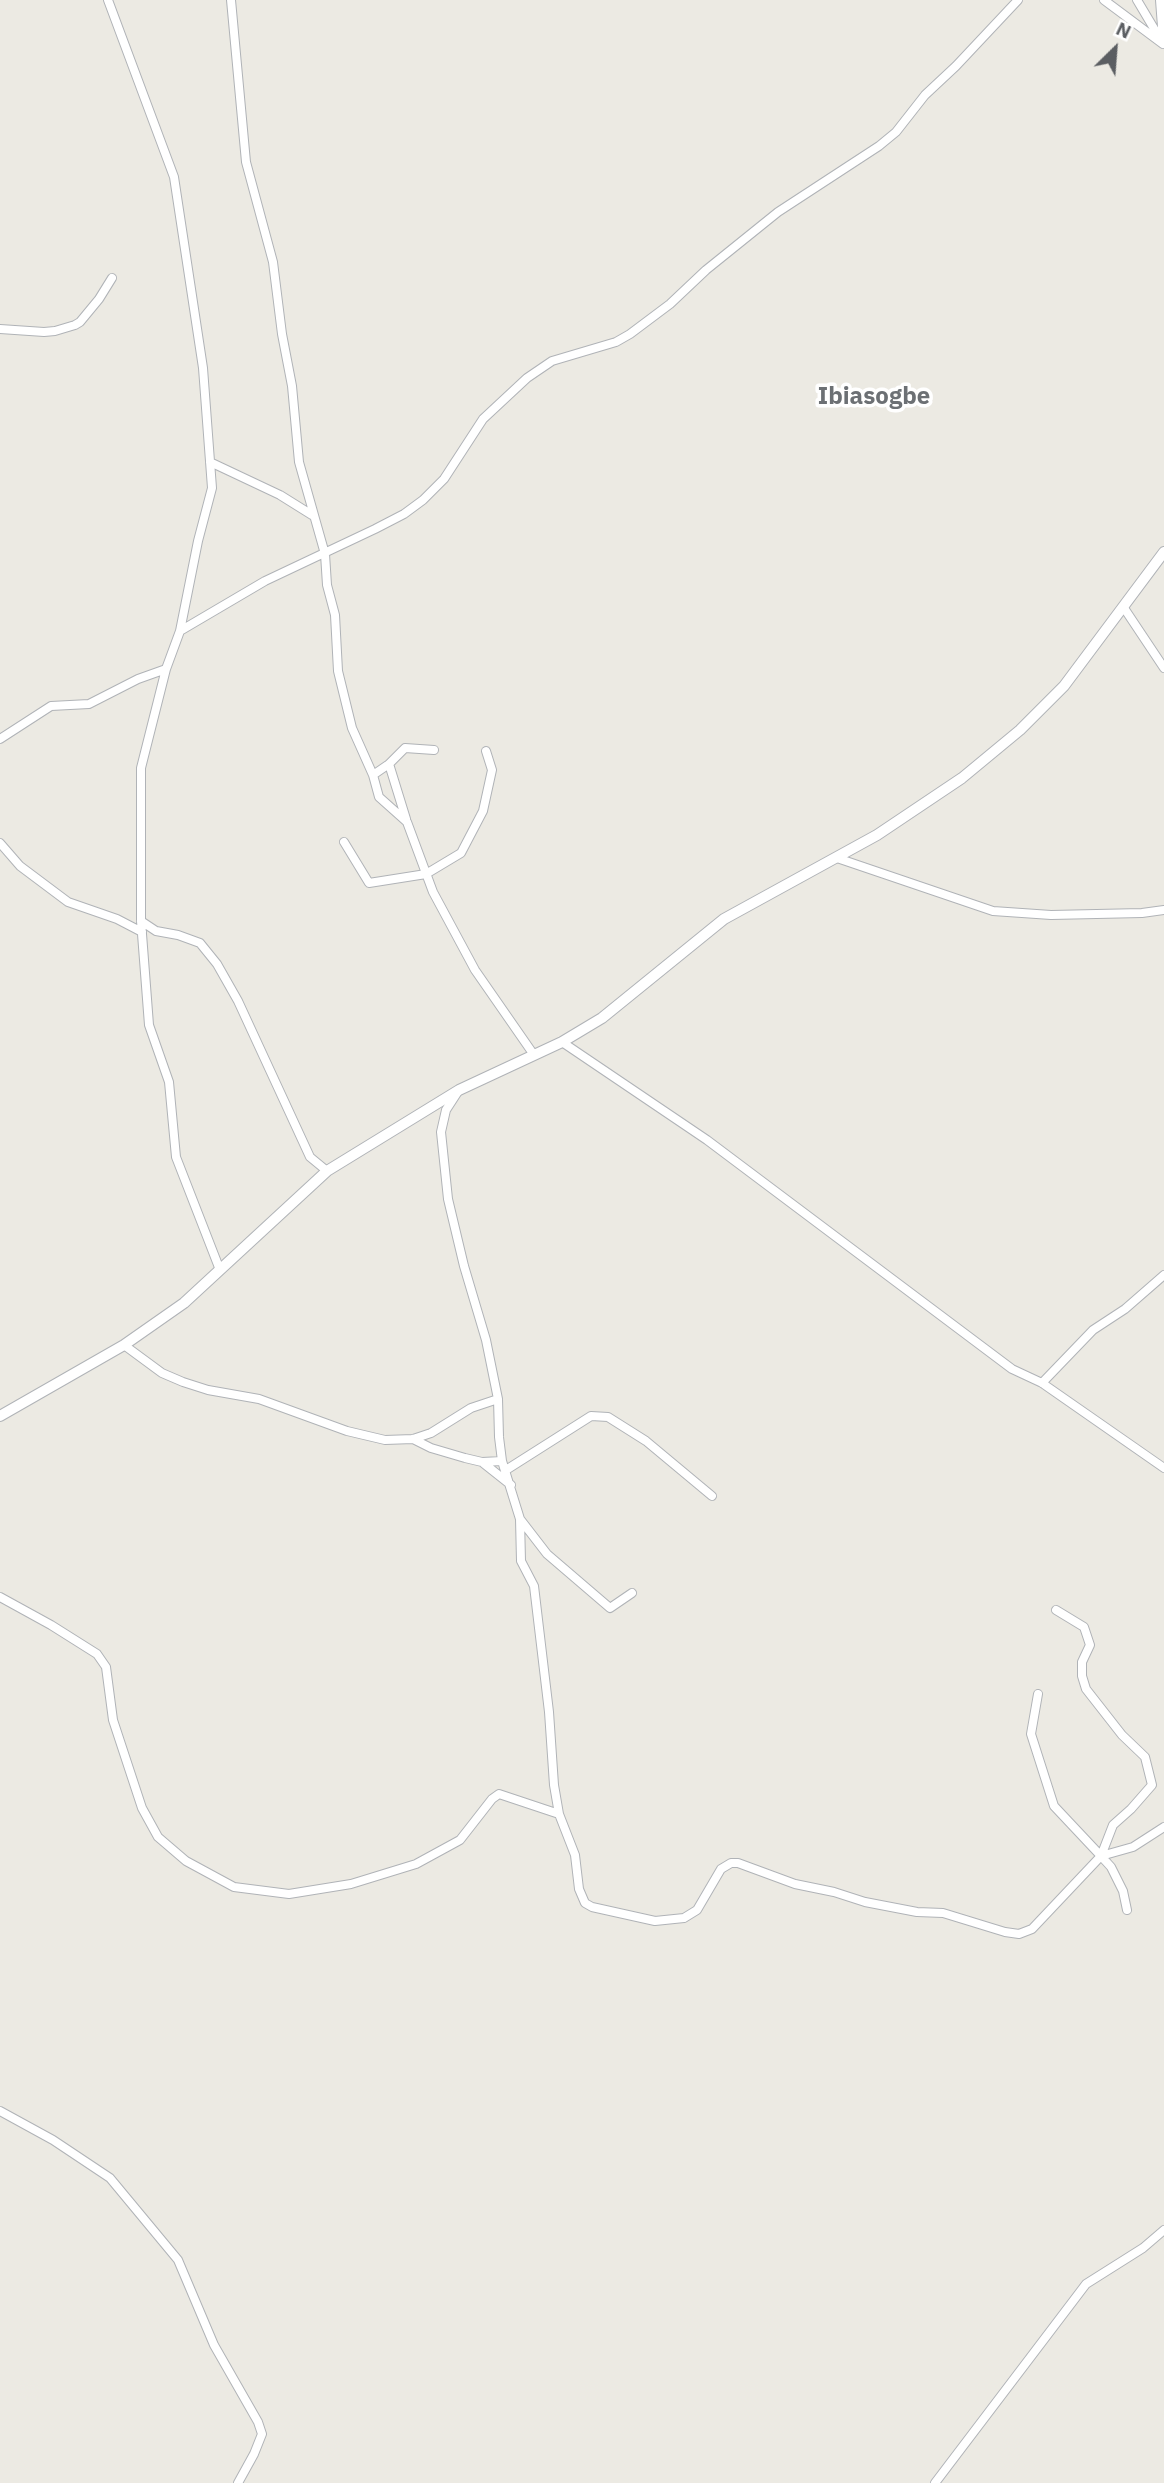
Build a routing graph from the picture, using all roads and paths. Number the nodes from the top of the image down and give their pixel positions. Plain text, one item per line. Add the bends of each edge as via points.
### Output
1 (108, 0) edge
2 (231, 0) edge
3 (1018, 0) edge
4 (1104, 0) edge
5 (1137, 0) edge
6 (1160, 0) edge
7 (1164, 45) edge
8 (112, 278) dead end
9 (0, 329) edge
10 (210, 462) junction
11 (312, 515) junction
12 (325, 554) junction
13 (1162, 558) edge
14 (1124, 608) junction
15 (180, 631) junction
16 (1164, 668) edge
17 (166, 669) junction
18 (0, 739) edge
19 (434, 750) dead end
20 (486, 751) dead end
21 (389, 764) junction
22 (373, 775) junction
23 (407, 822) junction
24 (344, 842) dead end
25 (0, 843) edge
26 (837, 858) junction
27 (426, 874) junction
28 (1164, 910) edge
29 (141, 920) junction
30 (142, 932) junction
31 (562, 1042) junction
32 (534, 1055) junction
33 (459, 1090) junction
34 (428, 1108) junction
35 (441, 1126) junction
36 (327, 1171) junction
37 (220, 1270) junction
38 (1164, 1275) edge
39 (124, 1345) junction
40 (1042, 1383) junction
41 (498, 1399) junction
42 (0, 1416) edge
43 (413, 1438) junction
44 (502, 1461) junction
45 (482, 1462) junction
46 (1164, 1468) edge
47 (506, 1471) junction
48 (512, 1485) junction
49 (712, 1496) dead end
50 (520, 1519) junction
51 (632, 1593) dead end
52 (0, 1597) edge
53 (1056, 1610) dead end
54 (1038, 1694) dead end
55 (559, 1814) junction
56 (1164, 1827) edge
57 (1101, 1856) junction
58 (1127, 1910) dead end
59 (0, 2111) edge
60 (1164, 2230) edge
61 (238, 2483) edge
62 (935, 2483) edge

1 - 10 street via 174,177 203,368
2 - 11 street via 246,162 273,262 299,462
3 - 12 street via 879,146 778,212 630,334 538,370 483,419 444,479 423,500
4 - 7 street
5 - 7 street
6 - 7 street
8 - 9 street via 75,325 44,332
10 - 11 street
10 - 15 street via 212,488
11 - 12 street
12 - 15 street via 265,581
12 - 22 street via 338,671 352,729
13 - 14 street
14 - 16 street
14 - 26 street via 1064,686 1020,730 962,778
15 - 17 street
17 - 18 street via 89,704 51,706
17 - 29 street via 141,768
19 - 21 street via 405,748
20 - 27 street via 492,769 483,811 461,853
21 - 22 street
21 - 23 street
22 - 23 street via 379,797
23 - 27 street
24 - 27 street via 369,883
25 - 30 street via 20,866 68,902
26 - 28 street via 992,911 1051,915
26 - 31 street via 724,919 602,1018
27 - 32 street via 475,970
29 - 30 street
29 - 36 street via 156,931 200,943 217,964 310,1157
30 - 37 street via 149,1025 169,1082 176,1157
31 - 32 street
31 - 40 street via 707,1140 1012,1369
32 - 33 street
33 - 34 street
33 - 35 street
34 - 35 street
34 - 36 street
35 - 41 street via 454,1226
36 - 37 street
37 - 39 street via 184,1303
38 - 40 street via 1093,1330
39 - 42 street
39 - 43 street via 162,1373 183,1382 259,1399 347,1431 385,1440
40 - 46 street
41 - 43 street
41 - 44 street
43 - 45 street via 431,1448
44 - 45 street
44 - 47 street
45 - 48 street
47 - 48 street
47 - 49 street via 591,1416 608,1417 646,1441
48 - 50 street
50 - 51 street via 547,1554 610,1608
50 - 55 street via 522,1561 534,1586
52 - 55 street via 97,1654 106,1667 121,1745 142,1808 158,1837 186,1861 234,1887 289,1894 351,1884 416,1864 460,1840 499,1794
53 - 57 street via 1084,1627 1090,1645 1082,1662 1086,1689 1145,1757 1152,1785 1113,1825
54 - 57 street via 1031,1734 1054,1806
55 - 57 street via 575,1856 585,1903 654,1921 689,1917 721,1869 738,1863 866,1902 943,1913 1019,1934 1032,1929
56 - 57 street via 1133,1847
57 - 58 street via 1123,1891
59 - 61 street via 110,2178 178,2260 214,2345 262,2434
60 - 62 street via 1086,2284

